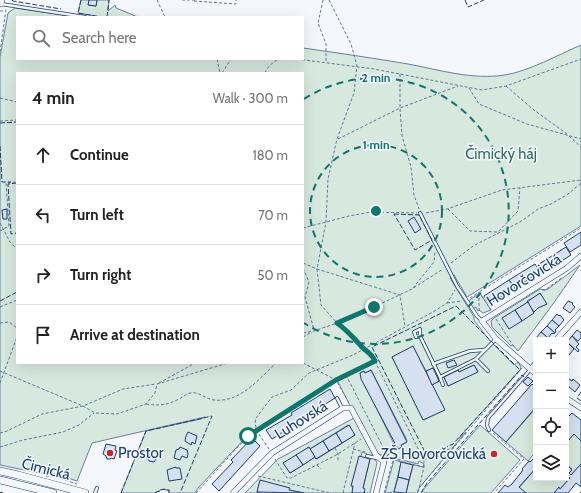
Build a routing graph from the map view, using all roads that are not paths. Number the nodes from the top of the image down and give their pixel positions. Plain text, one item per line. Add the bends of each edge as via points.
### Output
1 (1, 2) edge
2 (79, 16) edge
3 (420, 213) road end
4 (581, 256) edge
5 (581, 312) edge
6 (482, 321) junction
7 (420, 336) dead end
8 (559, 337) edge
9 (496, 339) junction
10 (484, 350) junction
11 (476, 359) junction
12 (433, 364) junction
13 (533, 368) edge
14 (531, 370) junction
15 (488, 371) dead end
16 (535, 373) edge
17 (440, 377) junction
18 (443, 385) dead end
19 (337, 398) dead end
20 (569, 400) edge
21 (343, 408) junction
22 (581, 408) edge
23 (489, 430) road end
24 (392, 449) dead end
25 (367, 456) dead end
26 (384, 459) junction
27 (0, 471) edge
28 (0, 480) edge
29 (97, 488) dead end
30 (53, 493) edge
31 (85, 493) edge
32 (95, 493) edge
33 (233, 493) edge
34 (376, 493) edge

1 - 2 lane
3 - 6 lane via 457,286
4 - 6 street, Hovorčovická via 567,268
5 - 8 street
6 - 9 street, Hovorčovická
7 - 12 lane
9 - 10 lane
9 - 14 street, Hovorčovická
10 - 11 lane
10 - 12 lane via 470,351
11 - 15 lane
11 - 17 lane
12 - 17 lane
13 - 14 street
14 - 16 street, Hovorčovická
14 - 23 lane via 488,418
17 - 18 lane
19 - 21 lane
20 - 22 street
21 - 26 street, Luhovská via 351,408 376,455
21 - 33 street, Luhovská via 272,453
24 - 26 lane
25 - 26 lane
26 - 34 street
27 - 31 main road, Čimická
28 - 30 main road, Čimická
29 - 32 lane

